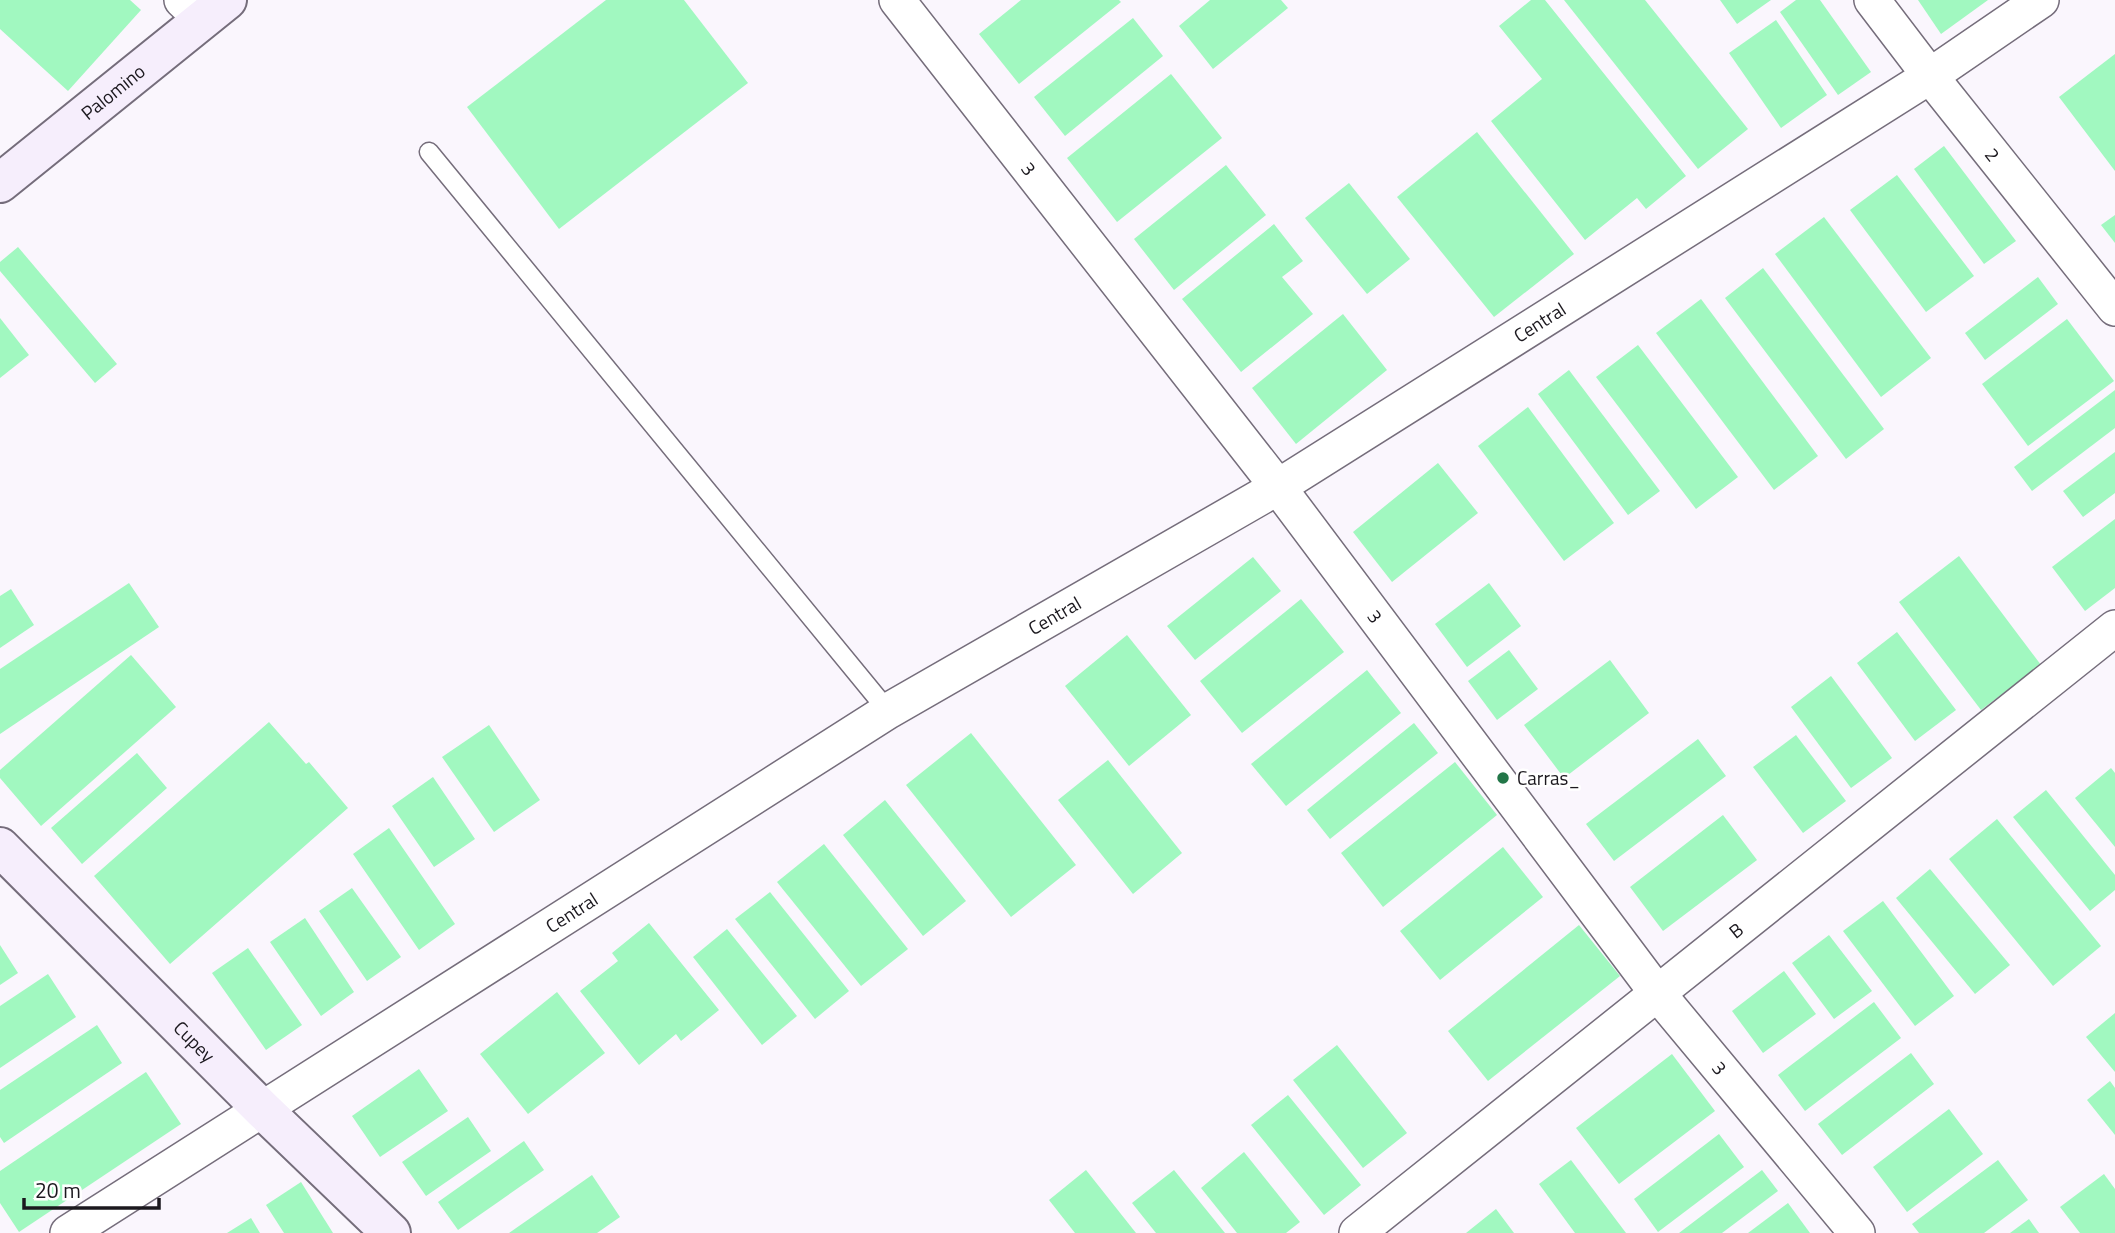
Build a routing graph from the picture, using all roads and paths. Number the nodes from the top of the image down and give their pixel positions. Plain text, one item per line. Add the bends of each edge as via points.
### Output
1 (897, 0) edge
2 (1872, 0) edge
3 (2041, 0) edge
4 (204, 7) edge
5 (1930, 76) junction
6 (429, 152) dead end
7 (0, 183) edge
8 (2115, 308) edge
9 (1278, 487) junction
10 (2115, 628) edge
11 (888, 711) junction
12 (0, 847) edge
13 (1658, 993) junction
14 (263, 1110) junction
15 (68, 1233) edge
16 (391, 1233) edge
17 (1357, 1233) edge
18 (1857, 1233) edge

1 - 9 street, 3
2 - 5 street, 2
3 - 5 street, Central
4 - 7 street, Palomino
5 - 8 street, 2
5 - 9 street, Central
6 - 11 lane
9 - 11 street, Central
9 - 13 street, 3
10 - 13 street, B
11 - 14 street, Central
12 - 14 street, Cupey
13 - 17 street, B
13 - 18 street, 3
14 - 15 street, Central
14 - 16 street, Cupey

